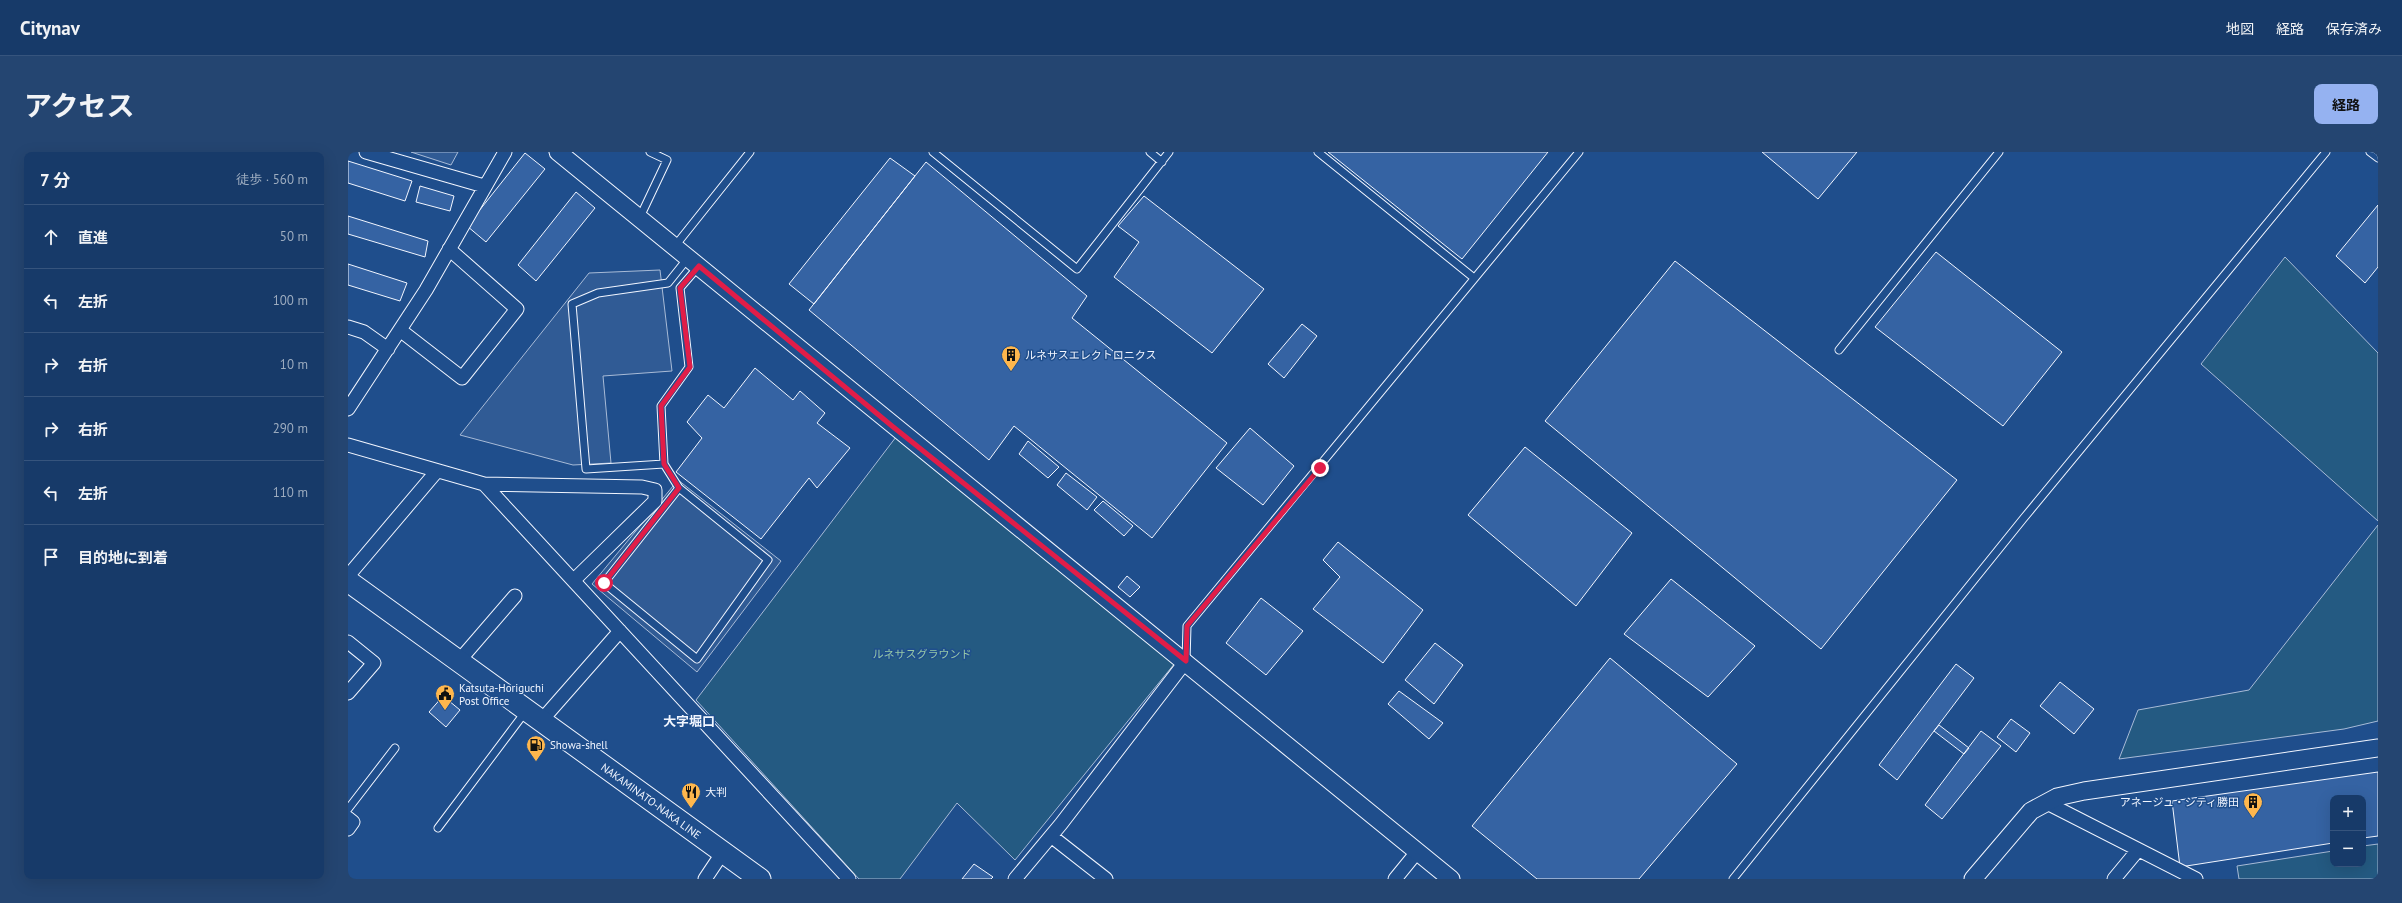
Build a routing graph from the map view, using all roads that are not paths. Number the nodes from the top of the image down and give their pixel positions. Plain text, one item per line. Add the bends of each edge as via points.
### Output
1 (366, 152) edge
2 (505, 152) edge
3 (558, 152) edge
4 (650, 152) edge
5 (750, 152) edge
6 (933, 152) edge
7 (1150, 152) edge
8 (1169, 152) edge
9 (1318, 152) edge
10 (1579, 152) edge
11 (1999, 152) edge
12 (2326, 152) edge
13 (2370, 152) edge
14 (2378, 158) edge
15 (1162, 162) junction
16 (484, 186) junction
17 (640, 217) junction
18 (675, 246) junction
19 (449, 249) junction
20 (694, 261) junction
21 (1474, 278) junction
22 (348, 327) edge
23 (400, 330) junction
24 (388, 349) junction
25 (1839, 350) dead end
26 (348, 409) edge
27 (348, 445) edge
28 (664, 464) junction
29 (437, 471) junction
30 (484, 484) junction
31 (679, 488) junction
32 (348, 576) edge
33 (574, 580) junction
34 (348, 582) edge
35 (515, 596) dead end
36 (620, 631) junction
37 (348, 642) edge
38 (1186, 661) junction
39 (458, 662) junction
40 (348, 693) edge
41 (533, 716) junction
42 (395, 748) dead end
43 (2378, 748) edge
44 (2044, 802) junction
45 (348, 808) edge
46 (348, 818) edge
47 (438, 828) dead end
48 (348, 829) edge
49 (1051, 836) junction
50 (2138, 850) junction
51 (723, 852) junction
52 (1417, 852) junction
53 (705, 879) edge
54 (760, 879) edge
55 (849, 879) edge
56 (1015, 879) edge
57 (1106, 879) edge
58 (1395, 879) edge
59 (1451, 879) edge
60 (1733, 879) edge
61 (1973, 879) edge
62 (2114, 879) edge
63 (2196, 879) edge

1 - 16 street
2 - 16 street
3 - 17 street
4 - 17 lane via 667,160
5 - 18 lane
6 - 15 lane via 1077,269
7 - 15 lane
8 - 15 lane
9 - 21 lane
10 - 21 lane
11 - 25 lane
12 - 60 lane via 2023,519
13 - 14 lane
16 - 19 street
17 - 18 street
18 - 20 street
19 - 23 street
19 - 23 street via 517,310 462,378
20 - 28 lane via 680,288 690,367 661,406
20 - 28 lane via 668,283 598,293 572,304 586,469
20 - 38 street via 892,426
21 - 38 lane via 1187,626
22 - 24 street via 364,332
23 - 24 street
24 - 26 street
27 - 29 street
28 - 31 lane
29 - 30 street
29 - 32 street
30 - 33 street
30 - 33 street via 642,486 655,490 655,501
31 - 31 lane via 768,560 697,659 604,583
33 - 36 street
34 - 39 main road, NAKAMINATO-NAKA LINE
35 - 39 street
36 - 41 street
36 - 55 street
37 - 40 street via 374,663
38 - 49 street
38 - 52 street
39 - 41 main road, NAKAMINATO-NAKA LINE
41 - 47 lane
41 - 51 main road, NAKAMINATO-NAKA LINE
42 - 45 lane
43 - 44 street via 2084,791
44 - 50 street
44 - 61 street via 2030,811
46 - 48 street via 353,822
49 - 56 street
49 - 57 street
50 - 62 street
50 - 63 street
51 - 53 street
51 - 54 main road, NAKAMINATO-NAKA LINE
52 - 58 street
52 - 59 street

